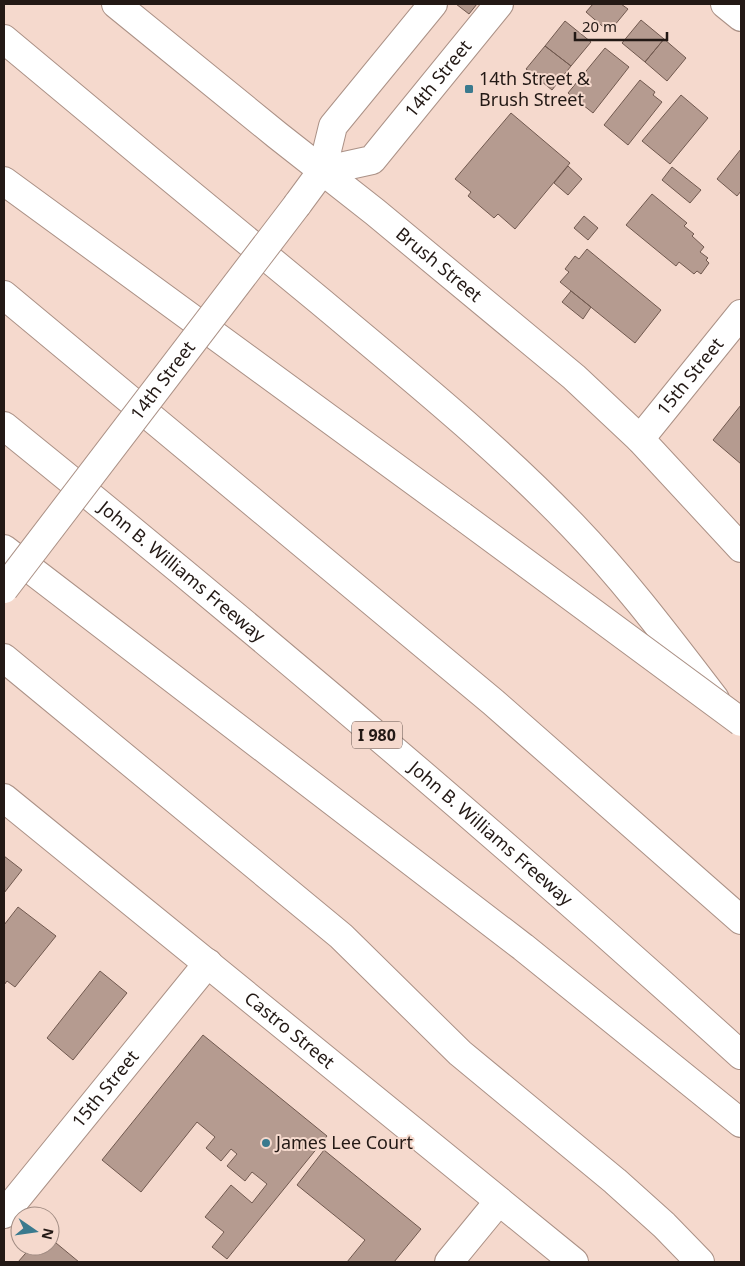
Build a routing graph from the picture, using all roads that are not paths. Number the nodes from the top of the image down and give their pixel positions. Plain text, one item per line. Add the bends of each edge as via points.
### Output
1 (116, 4) edge
2 (433, 4) edge
3 (499, 4) edge
4 (725, 4) edge
5 (741, 17) edge
6 (4, 39) edge
7 (322, 170) junction
8 (4, 181) edge
9 (4, 295) edge
10 (741, 314) edge
11 (4, 426) edge
12 (640, 439) junction
13 (741, 548) edge
14 (4, 549) edge
15 (4, 588) edge
16 (4, 658) edge
17 (741, 722) edge
18 (741, 734) edge
19 (4, 798) edge
20 (741, 920) edge
21 (208, 963) junction
22 (741, 1055) edge
23 (741, 1123) edge
24 (499, 1201) junction
25 (4, 1214) edge
26 (449, 1262) edge
27 (574, 1262) edge
28 (700, 1262) edge

1 - 7 main road, Brush Street
2 - 7 main road, 14th Street via 332,126
3 - 7 main road, 14th Street via 372,160
4 - 5 main road
6 - 18 main road via 422,387 520,474 619,576
7 - 12 main road, Brush Street via 574,377
7 - 15 main road, 14th Street, bridge
8 - 17 main road, bridge
9 - 20 main road via 493,702
10 - 12 main road, 15th Street
11 - 22 main road, John B. Williams Freeway / I 980 via 347,709
12 - 13 main road, Brush Street
14 - 23 main road via 523,947
16 - 28 main road via 341,936 460,1053 615,1181
19 - 21 main road, Castro Street
21 - 24 main road, Castro Street
21 - 25 main road, 15th Street
24 - 26 main road
24 - 27 main road, Castro Street

